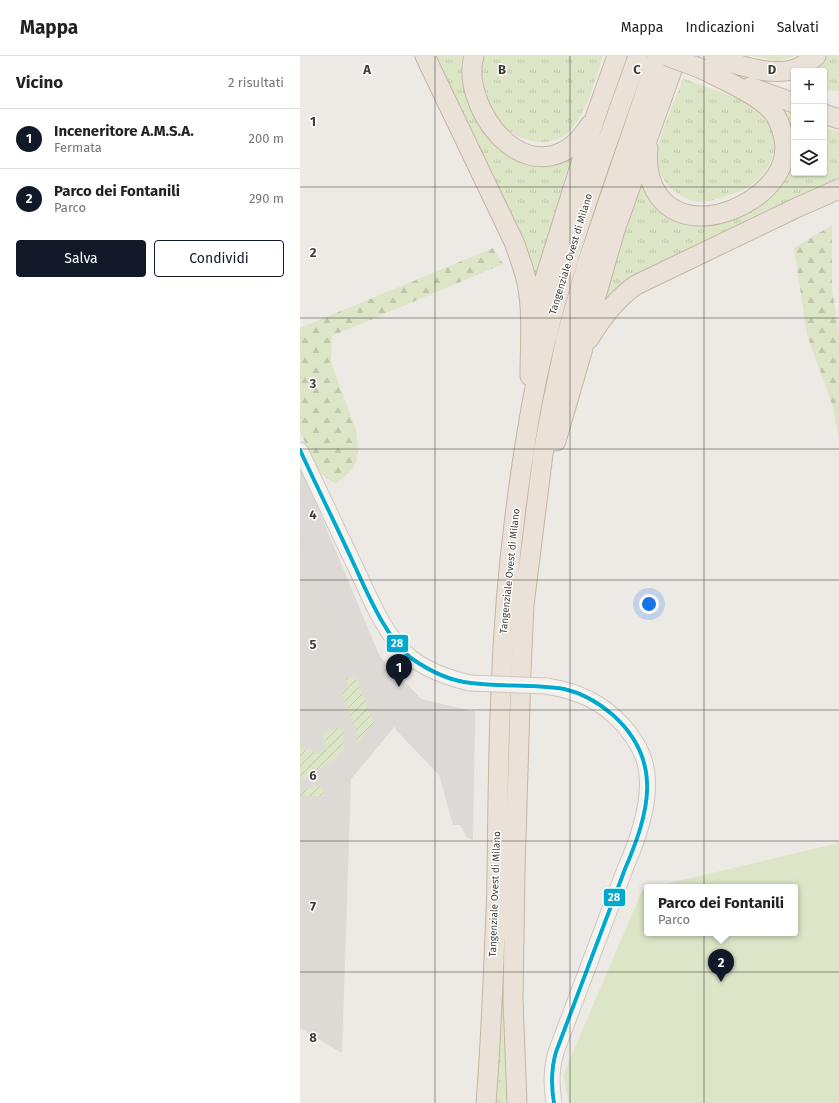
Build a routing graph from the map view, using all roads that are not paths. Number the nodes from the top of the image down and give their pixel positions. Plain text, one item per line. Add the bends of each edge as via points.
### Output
1 (425, 56) edge
2 (474, 56) edge
3 (617, 56) edge
4 (638, 56) edge
5 (658, 56) edge
6 (667, 56) edge
7 (677, 56) edge
8 (816, 56) edge
9 (706, 60) edge
10 (791, 88) edge
11 (827, 101) edge
12 (791, 102) edge
13 (839, 105) edge
14 (596, 115) junction
15 (827, 115) edge
16 (839, 119) edge
17 (650, 134) junction
18 (839, 189) edge
19 (530, 337) junction
20 (583, 348) junction
21 (529, 419) junction
22 (300, 450) edge
23 (536, 505) junction
24 (518, 1101) edge
25 (486, 1103) edge
26 (554, 1103) edge

1 - 19 highway via 514,242 527,284
2 - 14 highway via 473,84 483,115 500,138 524,154 553,156 564,151 584,133
3 - 14 highway
4 - 21 highway, Tangenziale Ovest di Milano via 568,262 548,330
5 - 23 highway, Tangenziale Ovest di Milano via 586,267 568,331 550,410
6 - 9 highway, bridge
7 - 17 highway
8 - 9 highway via 805,65 780,72
9 - 10 highway
9 - 12 highway
9 - 17 highway via 762,101 779,121 783,132 785,156 775,178 752,198 736,208 719,214 703,216 678,211 658,196 652,186 647,162
11 - 13 highway
14 - 19 highway via 541,291
15 - 16 highway
17 - 20 highway via 615,230
18 - 20 highway via 636,285 611,308
19 - 21 highway
20 - 23 highway
21 - 25 highway, Tangenziale Ovest di Milano via 506,596
22 - 26 street, bridge via 386,627 399,646 411,657 445,676 470,683 546,686 585,696 603,706 618,720 640,749 647,784 643,820 637,842 556,1052 551,1078
23 - 24 highway, Tangenziale Ovest di Milano via 524,605 518,742 513,1000

